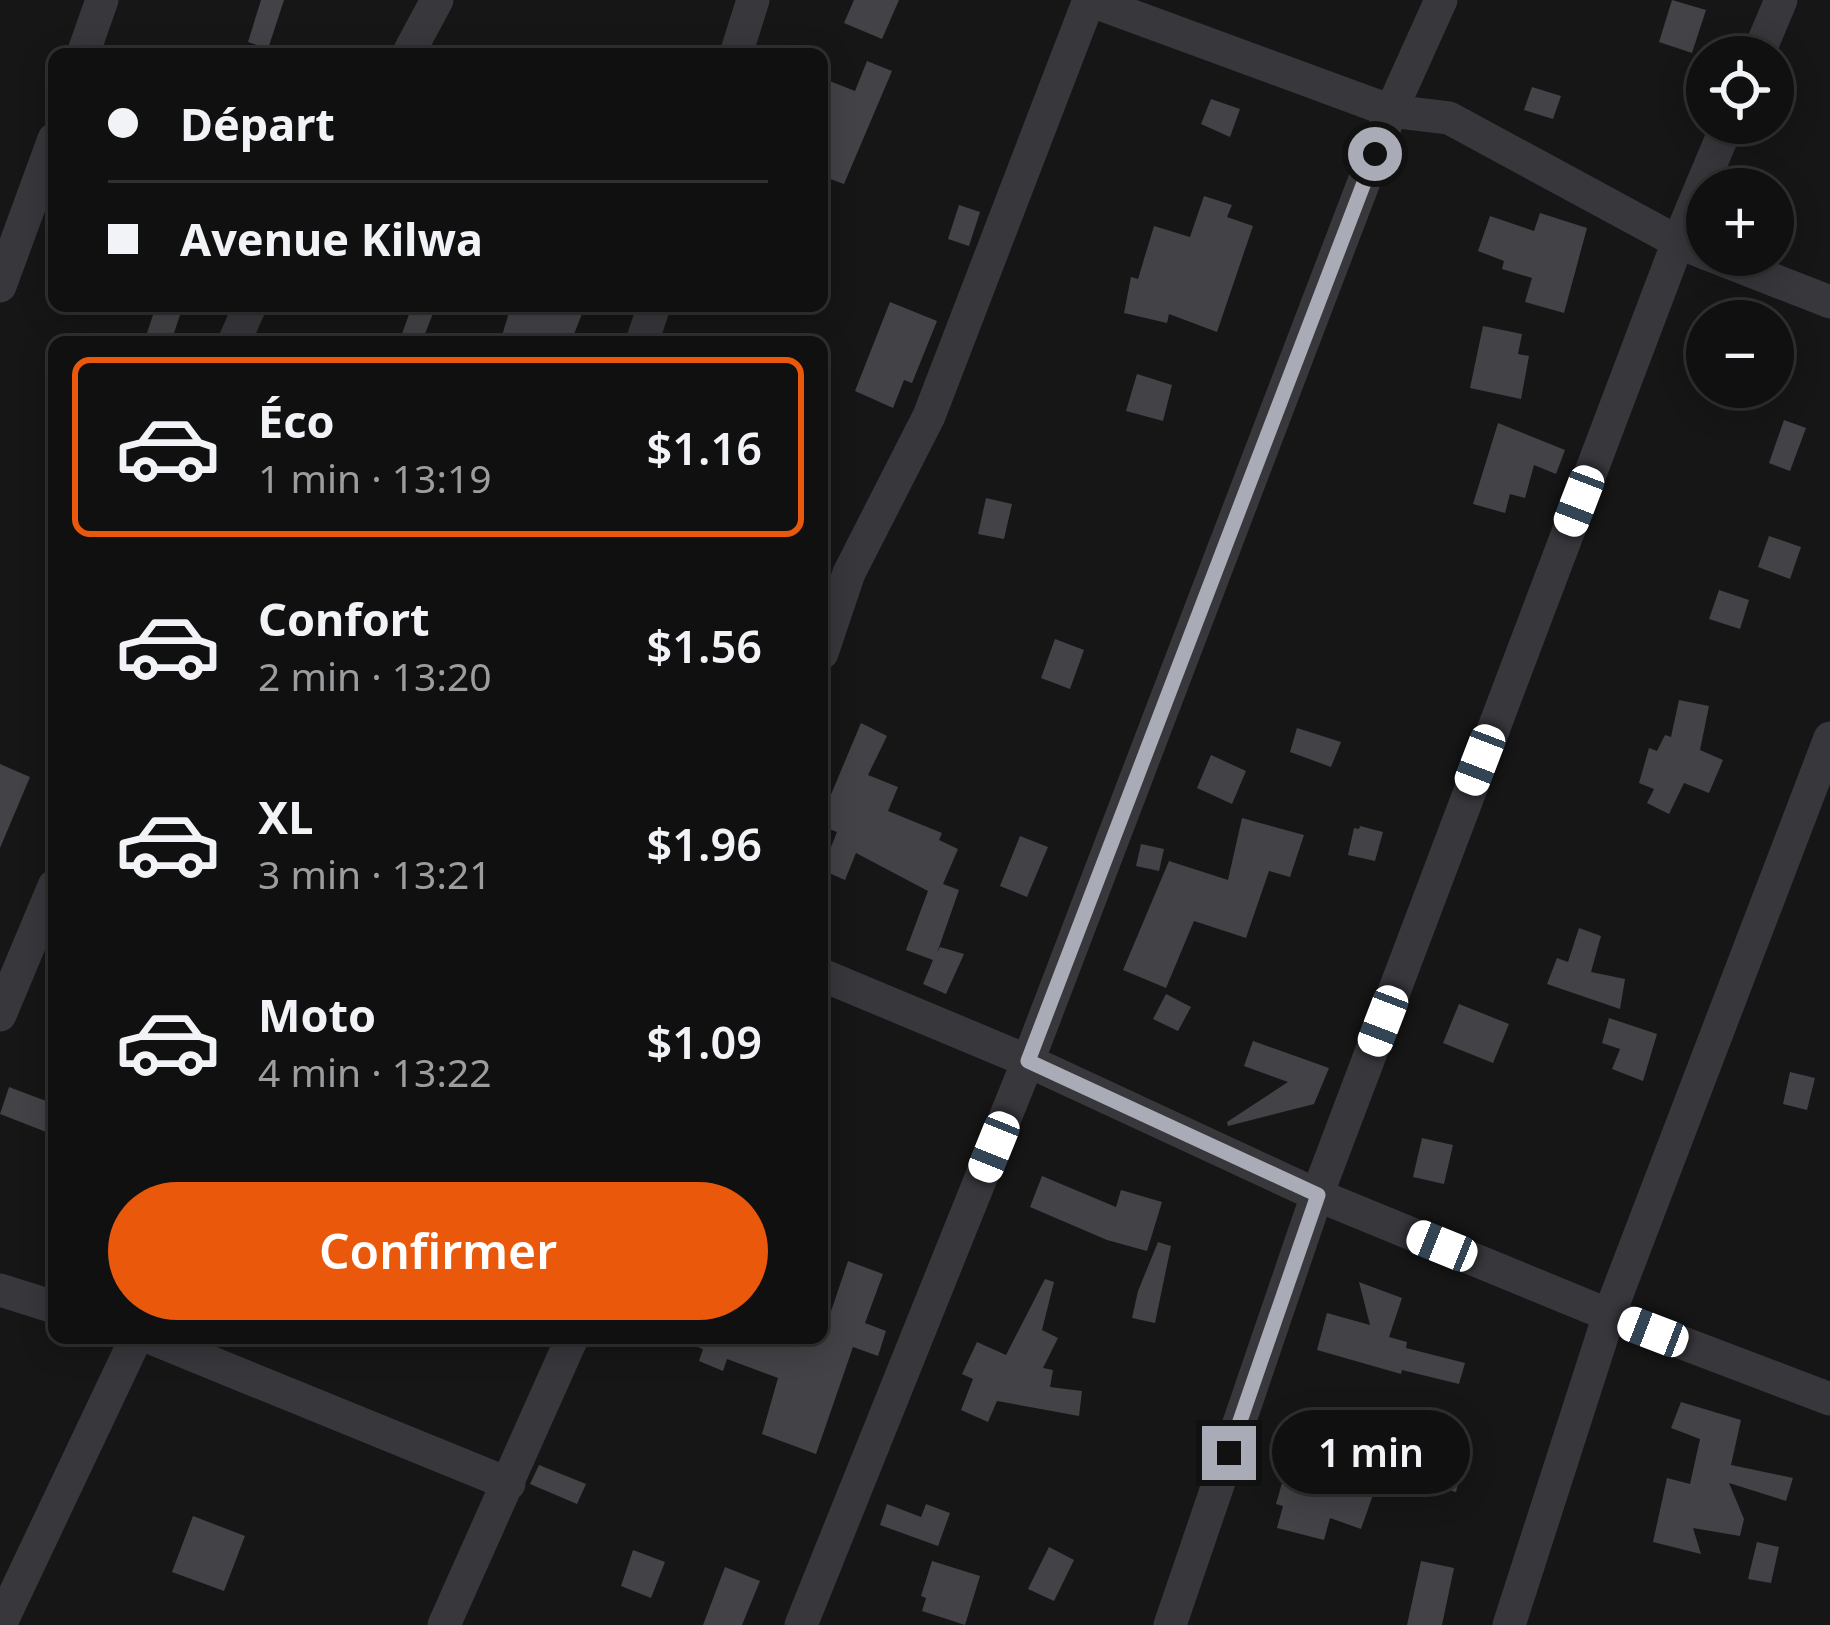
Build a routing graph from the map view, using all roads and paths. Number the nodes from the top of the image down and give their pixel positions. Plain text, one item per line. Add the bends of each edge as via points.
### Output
1 (102, 0) edge
2 (437, 0) edge
3 (753, 0) edge
4 (1089, 0) edge
5 (1442, 0) edge
6 (1781, 0) edge
7 (1765, 36) edge
8 (85, 48) edge
9 (411, 48) edge
10 (738, 48) edge
11 (1391, 111) junction
12 (48, 155) edge
13 (1686, 244) edge
14 (1688, 276) edge
15 (1764, 276) edge
16 (0, 286) edge
17 (1830, 302) edge
18 (828, 635) edge
19 (1830, 738) edge
20 (48, 900) edge
21 (828, 978) edge
22 (0, 1015) edge
23 (1028, 1061) junction
24 (1318, 1195) junction
25 (0, 1290) edge
26 (48, 1305) edge
27 (1609, 1315) junction
28 (133, 1344) edge
29 (185, 1344) edge
30 (569, 1344) edge
31 (219, 1350) edge
32 (1830, 1399) edge
33 (509, 1484) junction
34 (0, 1625) edge
35 (444, 1625) edge
36 (801, 1625) edge
37 (1170, 1625) edge
38 (1509, 1625) edge

1 - 8 street
2 - 9 street
3 - 10 street
4 - 11 street
4 - 18 street via 929,416 849,573
5 - 11 street
6 - 7 street
11 - 13 street via 1449,118
11 - 23 street
12 - 16 street
14 - 24 street
15 - 17 street
19 - 27 street
20 - 22 street
21 - 23 street
23 - 24 street
23 - 36 street
24 - 27 street
24 - 37 street
25 - 26 street
27 - 32 street
27 - 38 street
28 - 34 street
29 - 31 street
30 - 33 street
31 - 33 street
33 - 35 street

